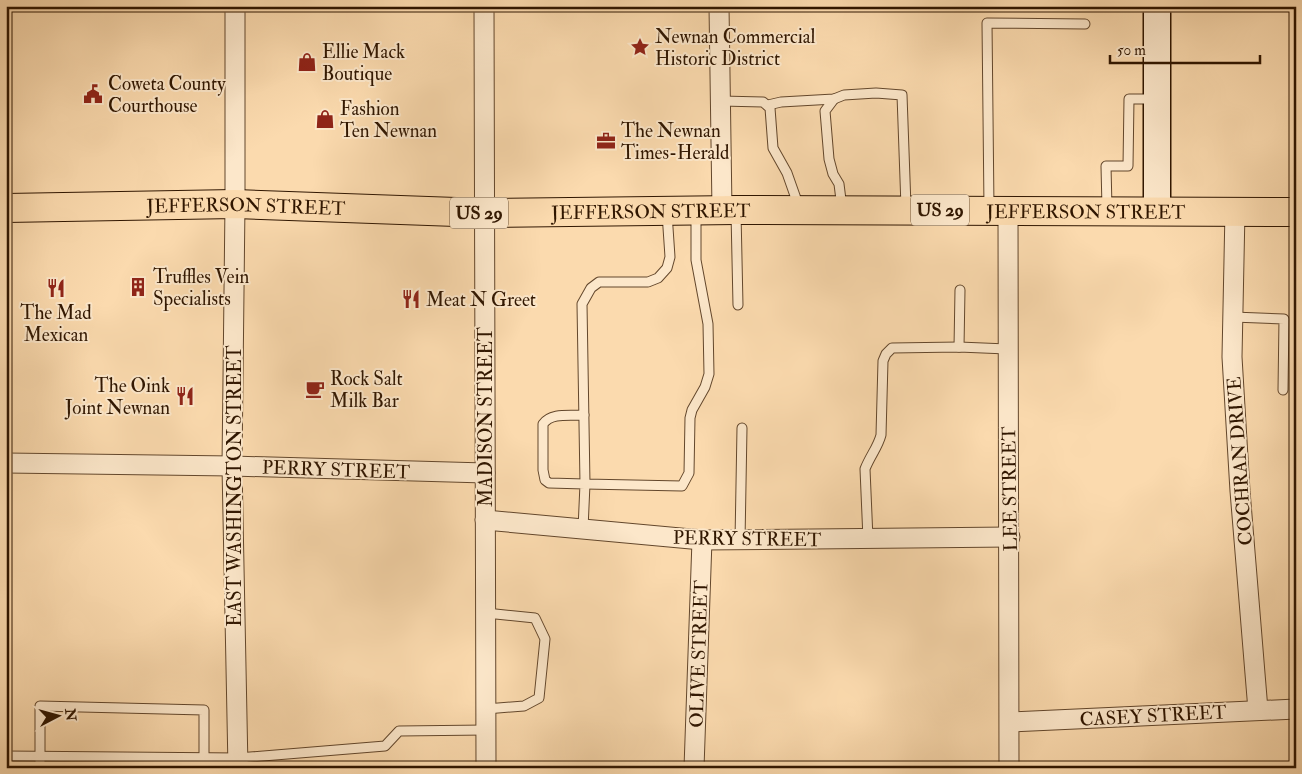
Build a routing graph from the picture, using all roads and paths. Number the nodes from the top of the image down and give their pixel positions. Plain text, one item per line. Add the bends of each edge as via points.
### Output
1 (235, 6) edge
2 (484, 6) edge
3 (719, 6) edge
4 (1156, 6) edge
5 (1086, 24) dead end
6 (834, 99) junction
7 (1157, 100) junction
8 (721, 101) junction
9 (768, 105) junction
10 (235, 204) junction
11 (6, 208) edge
12 (667, 210) junction
13 (696, 210) junction
14 (729, 210) junction
15 (800, 210) junction
16 (842, 210) junction
17 (906, 210) junction
18 (999, 210) junction
19 (1107, 211) junction
20 (1157, 211) junction
21 (1235, 211) junction
22 (1296, 212) edge
23 (484, 213) junction
24 (960, 290) dead end
25 (738, 305) dead end
26 (1233, 317) junction
27 (959, 347) junction
28 (1007, 349) junction
29 (1282, 390) dead end
30 (584, 415) junction
31 (742, 428) dead end
32 (6, 463) edge
33 (232, 466) junction
34 (485, 473) junction
35 (585, 484) junction
36 (485, 520) junction
37 (583, 529) junction
38 (1010, 537) junction
39 (868, 539) junction
40 (702, 540) junction
41 (740, 541) junction
42 (486, 612) junction
43 (486, 709) junction
44 (1296, 709) edge
45 (1258, 710) junction
46 (1010, 722) junction
47 (486, 730) junction
48 (6, 756) edge
49 (40, 756) junction
50 (204, 757) junction
51 (238, 763) edge
52 (40, 768) edge
53 (204, 768) edge
54 (486, 768) edge
55 (694, 768) edge
56 (1009, 768) edge

1 - 10 street, EAST WASHINGTON STREET
2 - 23 street, MADISON STREET
3 - 8 street
4 - 7 street
5 - 18 lane via 987,23
6 - 9 lane
6 - 16 lane via 825,111 829,159 839,184
6 - 17 lane via 860,94 902,95
7 - 19 lane via 1128,99 1128,166 1106,166
7 - 20 street
8 - 9 lane via 763,102
8 - 14 street
9 - 15 lane via 773,148 787,172
10 - 11 main road, JEFFERSON STREET / US 29
10 - 23 main road, JEFFERSON STREET / US 29
10 - 33 street, EAST WASHINGTON STREET
12 - 13 main road, JEFFERSON STREET / US 29
12 - 23 main road, JEFFERSON STREET / US 29
12 - 30 lane via 670,257 667,268 658,278 648,282 599,282 591,288 582,304
13 - 14 main road, JEFFERSON STREET / US 29
13 - 35 lane via 696,260 708,324 709,374 690,418 689,473 682,486
14 - 15 main road, JEFFERSON STREET / US 29
14 - 25 lane
15 - 16 main road, JEFFERSON STREET / US 29
16 - 17 main road, JEFFERSON STREET / US 29
17 - 18 main road, JEFFERSON STREET / US 29
18 - 19 main road, JEFFERSON STREET / US 29
18 - 28 street, LEE STREET
19 - 20 main road, JEFFERSON STREET / US 29
20 - 21 main road, JEFFERSON STREET / US 29
21 - 22 main road, JEFFERSON STREET / US 29
21 - 26 street, COCHRAN DRIVE
23 - 34 street, MADISON STREET
24 - 27 lane
26 - 29 lane via 1284,319
26 - 45 street, COCHRAN DRIVE via 1232,357 1240,491
27 - 28 lane
27 - 39 lane via 892,348 886,354 883,361 882,434 865,469
28 - 38 street, LEE STREET
30 - 35 lane
30 - 35 lane via 546,419 543,424 543,470 549,483
31 - 41 lane
32 - 33 street, PERRY STREET
33 - 34 street, PERRY STREET
33 - 51 street, EAST WASHINGTON STREET
34 - 36 street, MADISON STREET
35 - 37 lane
36 - 37 street, PERRY STREET
36 - 42 street, MADISON STREET
37 - 40 street, PERRY STREET
38 - 39 street, PERRY STREET
38 - 46 street, LEE STREET
39 - 41 street, PERRY STREET
40 - 41 street, PERRY STREET
40 - 55 street, OLIVE STREET
42 - 43 street, MADISON STREET
42 - 43 lane via 535,618 545,639 539,698 524,706
43 - 47 street, MADISON STREET
44 - 45 street, CASEY STREET
45 - 46 street, CASEY STREET
46 - 56 street, LEE STREET
47 - 51 lane via 399,731 385,746
47 - 54 street, MADISON STREET
48 - 49 lane
49 - 50 lane
49 - 50 lane via 40,706 204,710
49 - 52 lane
50 - 51 lane
50 - 53 lane

